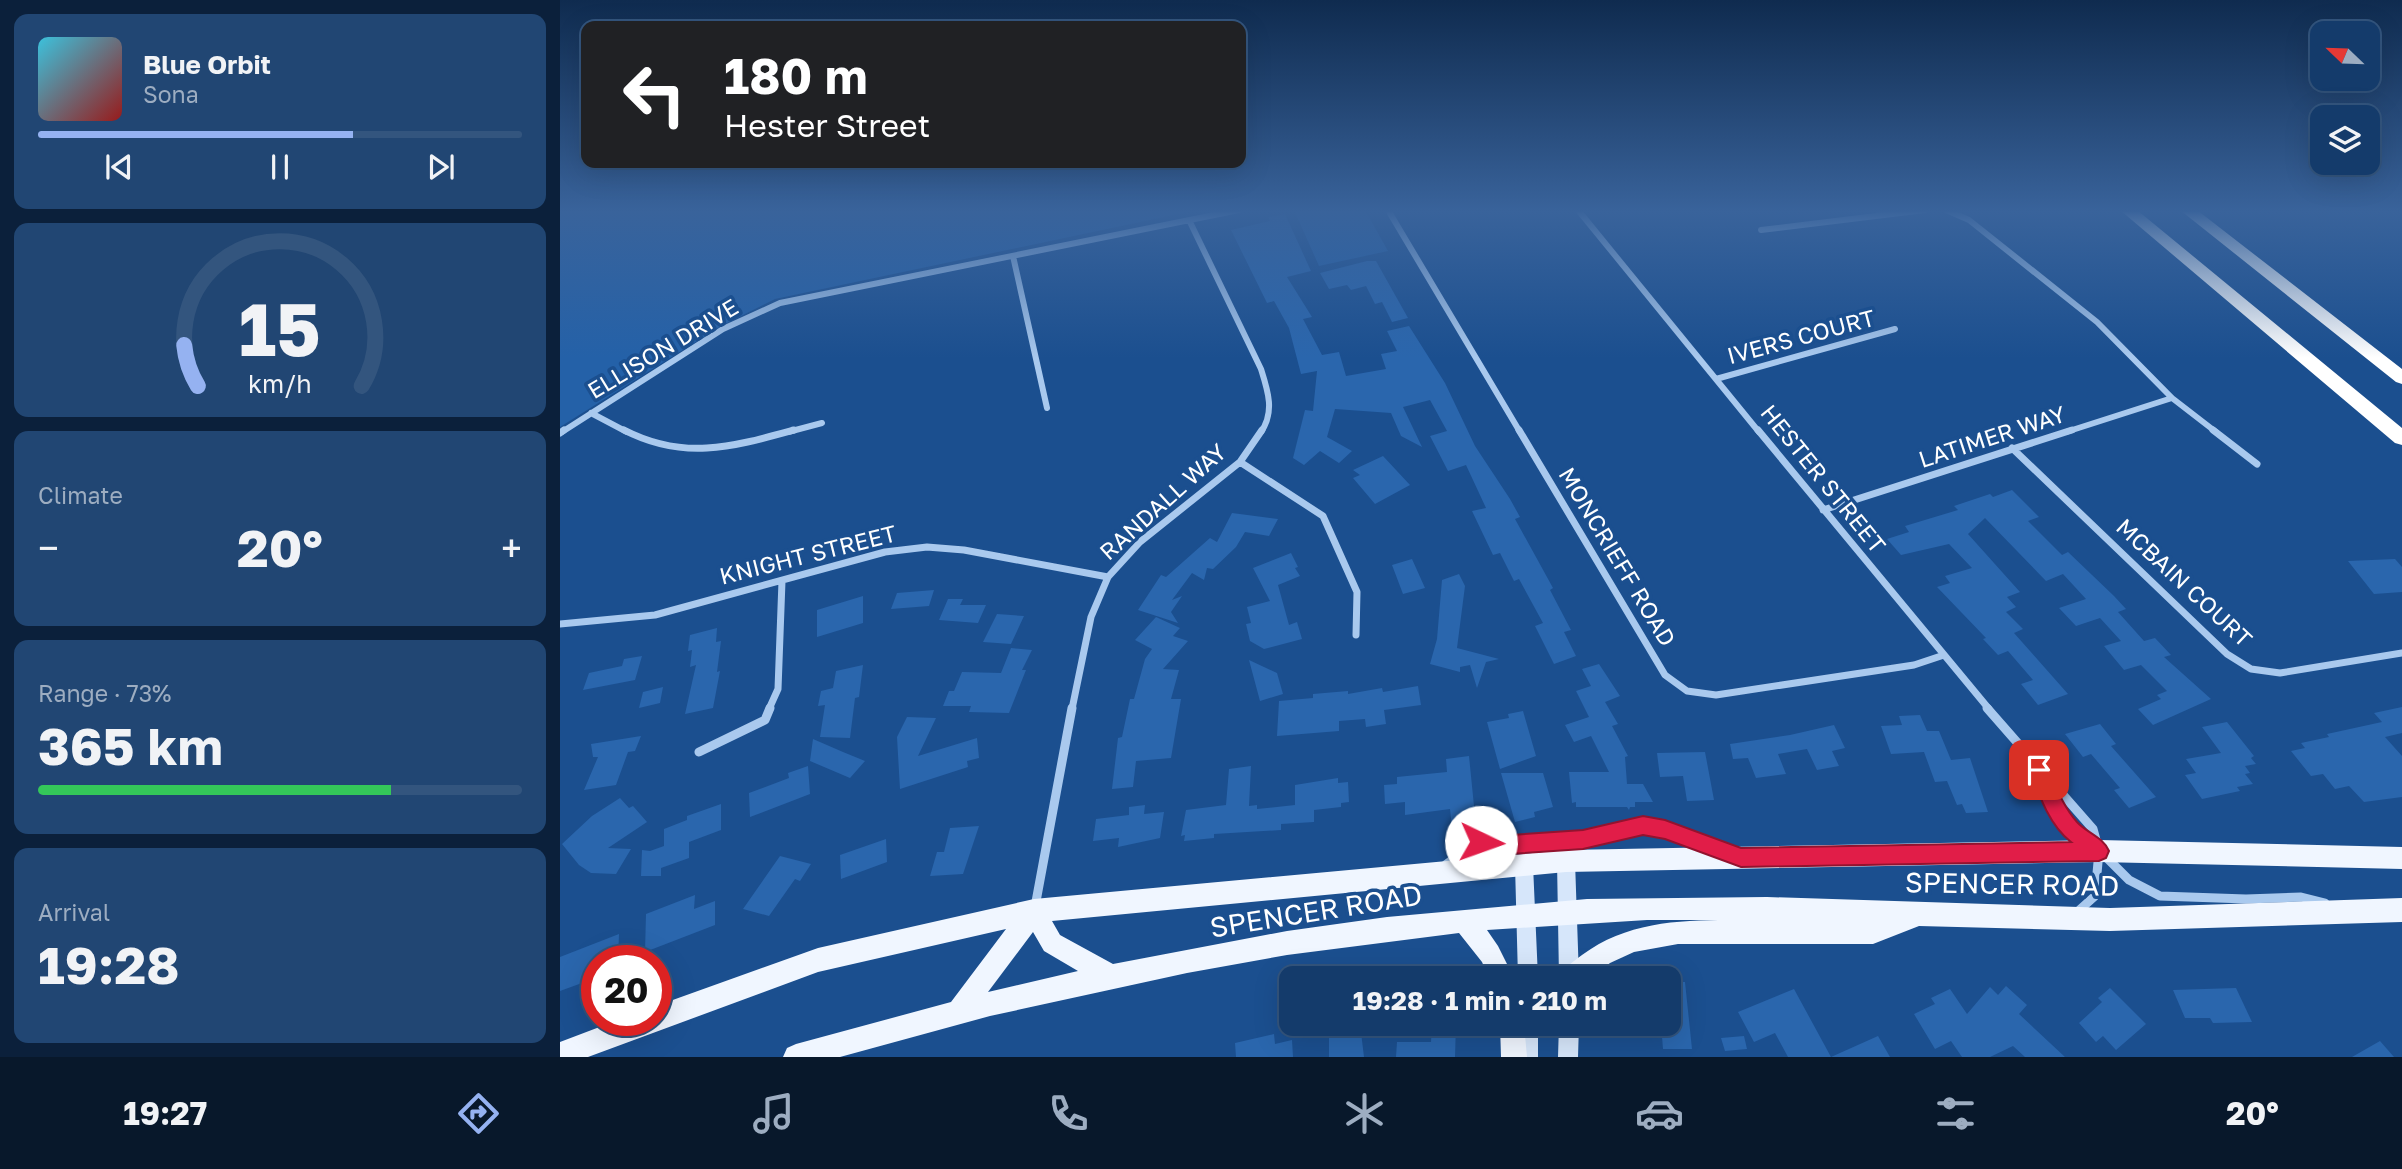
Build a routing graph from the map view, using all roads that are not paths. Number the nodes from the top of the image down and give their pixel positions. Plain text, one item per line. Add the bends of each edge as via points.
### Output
1 (997, 259) edge
2 (1014, 259) edge
3 (1208, 259) edge
4 (1417, 259) edge
5 (1618, 259) edge
6 (2018, 259) edge
7 (2186, 259) edge
8 (2250, 259) edge
9 (1895, 329) dead end
10 (1716, 379) junction
11 (2402, 379) edge
12 (2172, 398) junction
13 (1047, 408) dead end
14 (591, 413) junction
15 (822, 423) dead end
16 (560, 433) edge
17 (2402, 438) edge
18 (2012, 449) junction
19 (1240, 462) junction
20 (2256, 464) dead end
21 (1823, 510) junction
22 (1108, 577) junction
23 (782, 581) junction
24 (560, 624) edge
25 (1356, 635) dead end
26 (2402, 653) edge
27 (1944, 655) junction
28 (699, 752) dead end
29 (2039, 770) junction
30 (2099, 851) junction
31 (1741, 858) junction
32 (2402, 858) edge
33 (1566, 861) junction
34 (1524, 864) junction
35 (1413, 875) junction
36 (2402, 910) edge
37 (1034, 911) junction
38 (2359, 911) junction
39 (1566, 912) junction
40 (1918, 914) junction
41 (1528, 916) junction
42 (2070, 919) junction
43 (1465, 921) junction
44 (1496, 966) edge
45 (1528, 966) edge
46 (1570, 966) edge
47 (1587, 966) edge
48 (1112, 977) junction
49 (672, 1012) edge
50 (958, 1013) junction
51 (609, 1036) edge
52 (1513, 1036) edge
53 (1528, 1036) edge
54 (1569, 1036) edge
55 (560, 1055) edge
56 (796, 1057) edge
57 (1514, 1057) edge
58 (1528, 1057) edge
59 (1568, 1057) edge

1 - 14 street, ELLISON DRIVE via 780,303 723,329
2 - 13 street
3 - 19 street, RANDALL WAY via 1269,394 1269,420
4 - 27 street, MONCRIEFF ROAD via 1665,675 1687,691 1716,695 1914,665
5 - 10 street, HESTER STREET
6 - 12 street via 2097,323
7 - 17 highway
8 - 11 highway
9 - 10 street, IVERS COURT
10 - 21 street, HESTER STREET
12 - 18 street, LATIMER WAY
12 - 20 street
14 - 15 street via 655,445 686,451 730,446
14 - 16 street, ELLISON DRIVE
18 - 21 street, LATIMER WAY
18 - 26 street, MCBAIN COURT via 2227,654 2251,669 2280,673
19 - 22 street, RANDALL WAY via 1140,542
19 - 25 street via 1323,516 1357,592
21 - 27 street, HESTER STREET
22 - 23 street, KNIGHT STREET via 927,547 885,552
22 - 37 street, RANDALL WAY via 1089,629
23 - 24 street, KNIGHT STREET via 656,615
23 - 28 street via 778,689 765,720
27 - 29 street, HESTER STREET
29 - 30 street, HESTER STREET via 2093,829
29 - 30 street, HESTER STREET via 2071,830
30 - 31 main road, SPENCER ROAD
30 - 32 main road, SPENCER ROAD
30 - 38 street, HESTER STREET via 2129,880 2160,896 2301,897
30 - 42 street, HESTER STREET via 2095,896
31 - 33 main road, SPENCER ROAD
31 - 35 lane, SPENCER ROAD via 1643,826 1583,839 1481,842 1450,862
33 - 34 main road, SPENCER ROAD
33 - 39 main road
34 - 35 main road, SPENCER ROAD
34 - 41 main road
35 - 37 main road, SPENCER ROAD
36 - 38 main road, SPENCER ROAD
37 - 48 main road via 1052,943
37 - 49 main road, SPENCER ROAD via 818,960
37 - 50 main road
38 - 42 main road, SPENCER ROAD
39 - 40 main road, SPENCER ROAD via 1681,907
39 - 41 main road, SPENCER ROAD
39 - 46 main road
40 - 42 main road, SPENCER ROAD
40 - 47 main road via 1873,932 1678,932 1632,941
41 - 43 main road, SPENCER ROAD
41 - 45 main road
43 - 44 main road
43 - 48 main road, SPENCER ROAD via 1265,948
48 - 50 main road, SPENCER ROAD
50 - 56 main road, SPENCER ROAD
51 - 55 main road
52 - 57 main road
53 - 58 main road
54 - 59 main road

